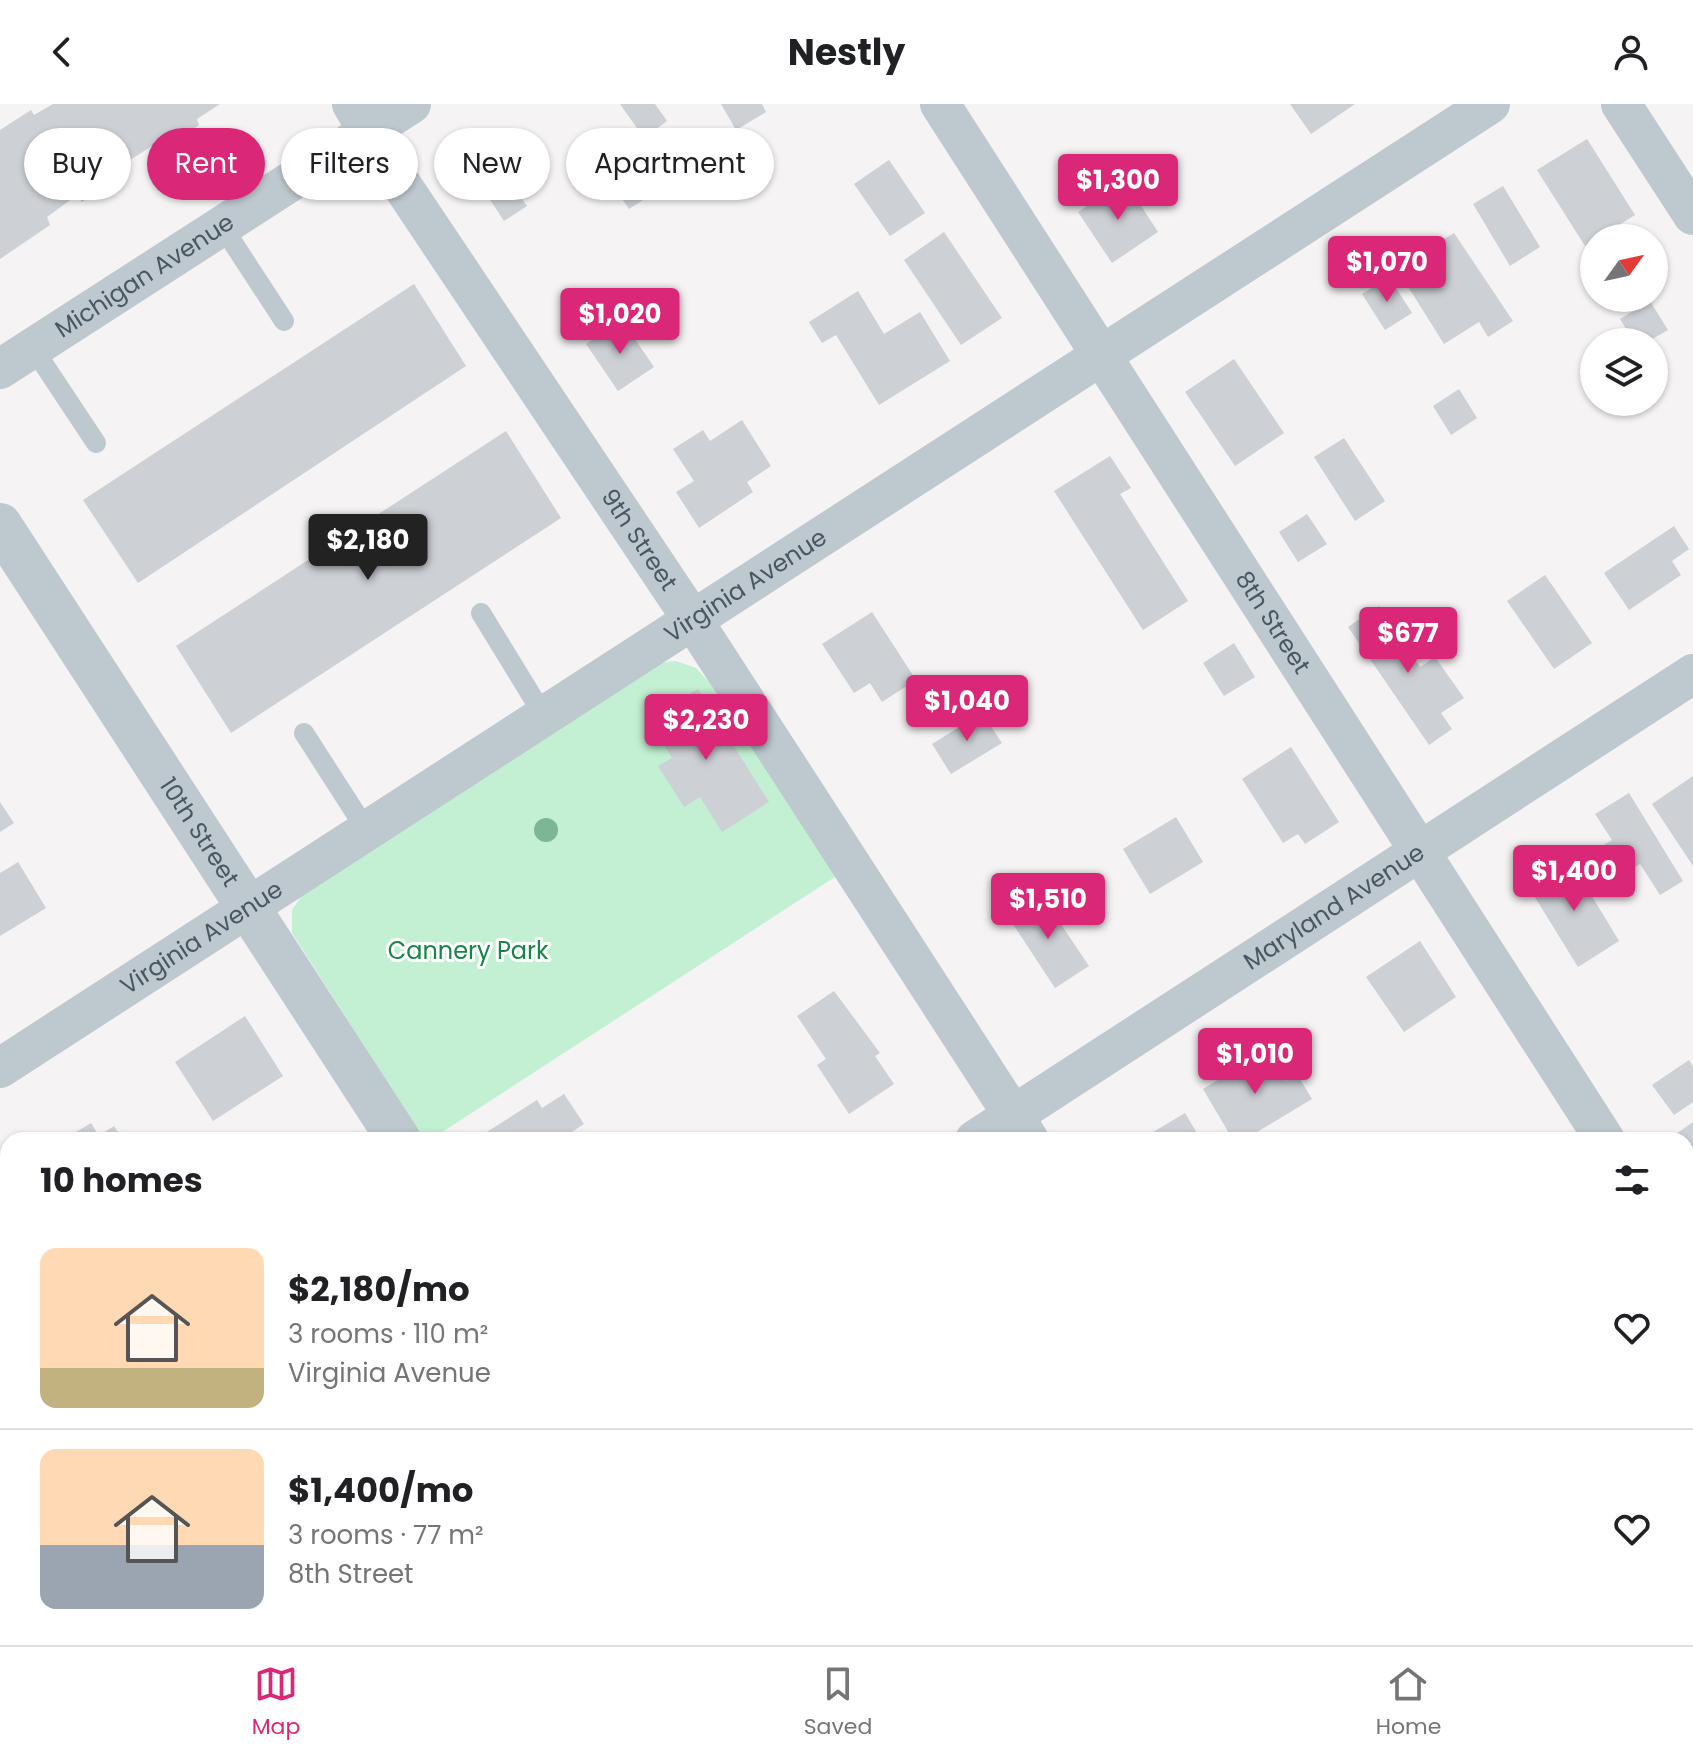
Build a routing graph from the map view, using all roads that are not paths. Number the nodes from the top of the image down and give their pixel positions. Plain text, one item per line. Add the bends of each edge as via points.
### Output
1 (411, 104) edge
2 (940, 104) edge
3 (1490, 104) edge
4 (1621, 104) edge
5 (361, 117) edge
6 (1693, 215) edge
7 (222, 226) junction
8 (284, 321) dead end
9 (33, 348) junction
10 (1102, 356) junction
11 (0, 369) edge
12 (96, 443) dead end
13 (0, 525) edge
14 (481, 613) dead end
15 (692, 619) junction
16 (1693, 674) edge
17 (544, 716) junction
18 (304, 733) dead end
19 (367, 831) junction
20 (1421, 850) junction
21 (248, 908) junction
22 (0, 1068) edge
23 (1021, 1128) edge
24 (394, 1132) edge
25 (1600, 1132) edge

1 - 5 street, Michigan Avenue
2 - 10 street, 8th Street
3 - 10 street, Virginia Avenue
4 - 6 street
5 - 7 street, Michigan Avenue
5 - 15 street, 9th Street
7 - 8 lane
7 - 9 street, Michigan Avenue
9 - 11 street, Michigan Avenue
9 - 12 lane
10 - 15 street, Virginia Avenue
10 - 20 street, 8th Street
13 - 21 street, 10th Street
14 - 17 lane
15 - 17 street, Virginia Avenue
15 - 23 street, 9th Street
16 - 20 street, Maryland Avenue
17 - 19 street, Virginia Avenue
18 - 19 lane
19 - 21 street, Virginia Avenue
20 - 23 street, Maryland Avenue
20 - 25 street, 8th Street
21 - 22 street, Virginia Avenue
21 - 24 street, 10th Street

